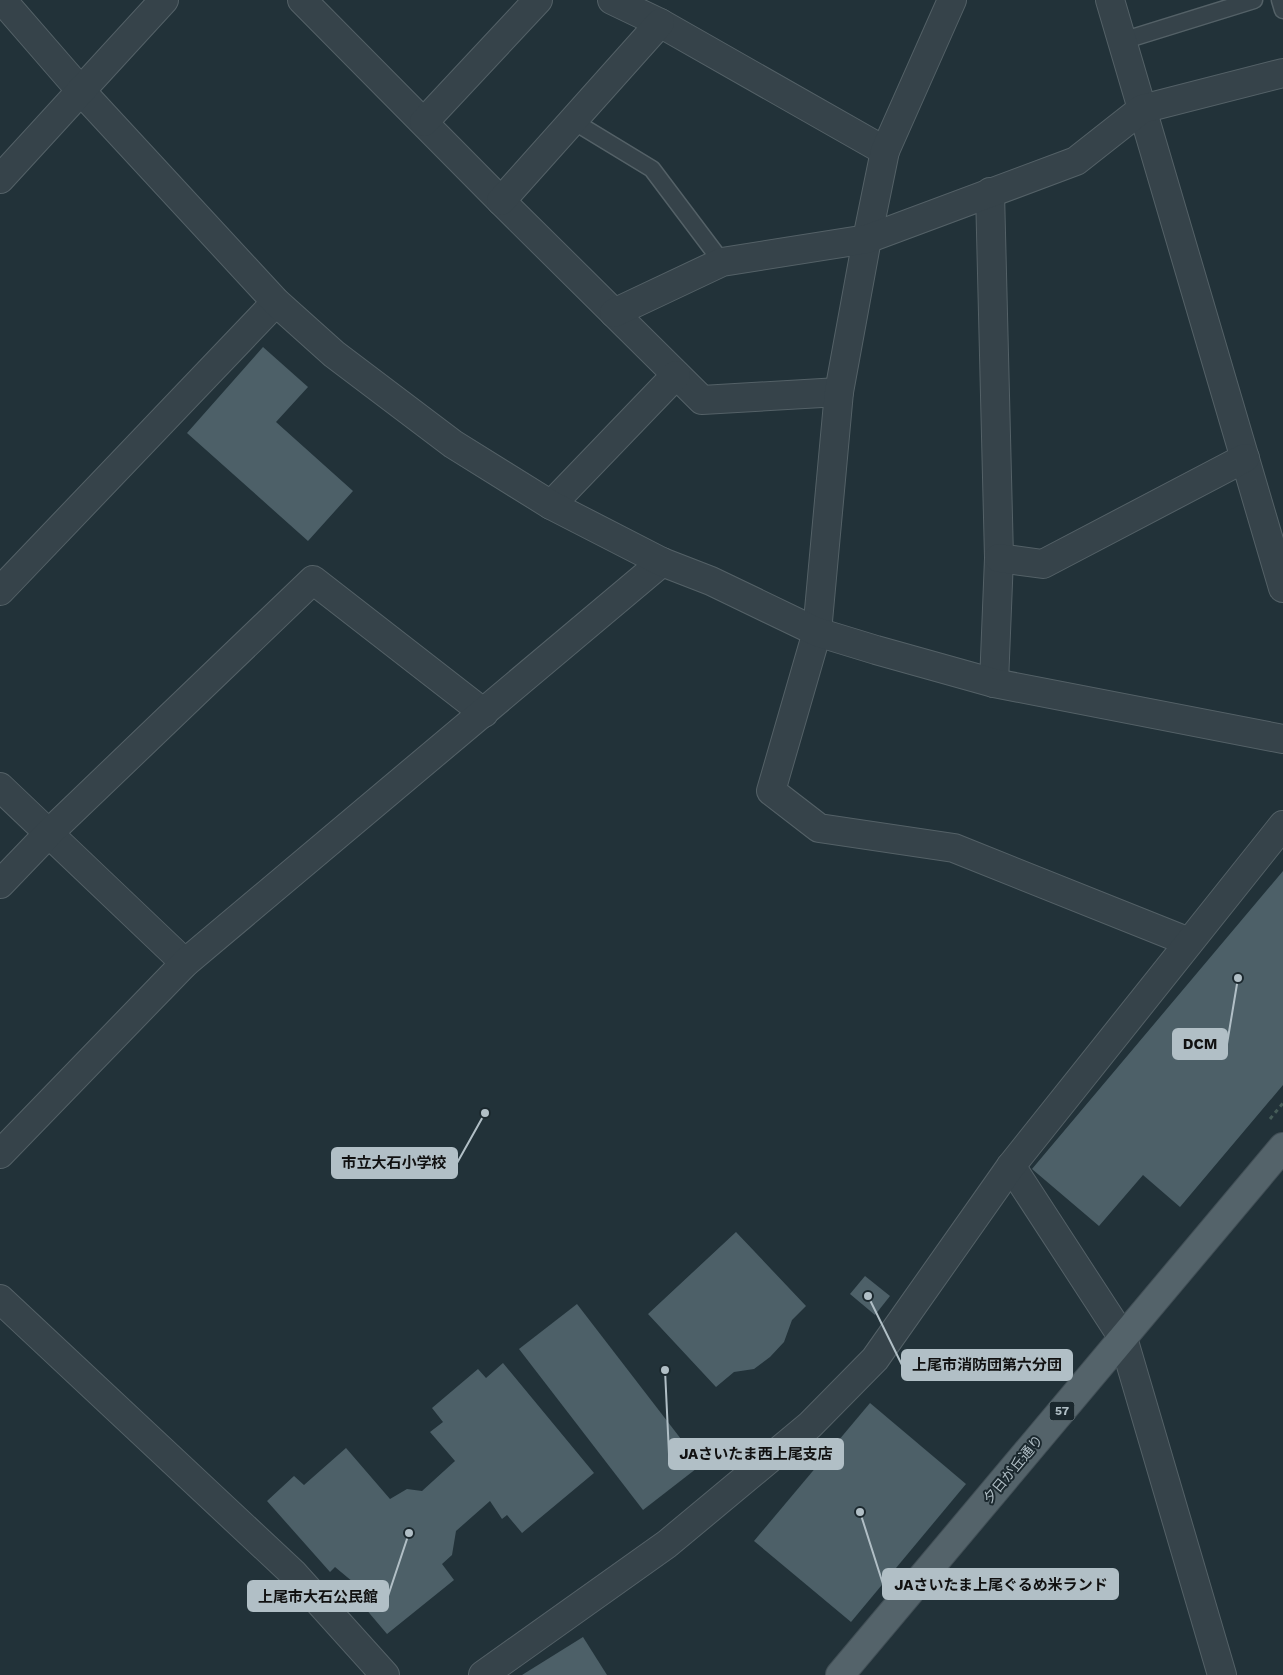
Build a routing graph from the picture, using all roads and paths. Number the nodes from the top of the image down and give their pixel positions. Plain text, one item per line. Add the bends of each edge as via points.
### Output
1 (2, 0) edge
2 (164, 0) edge
3 (302, 0) edge
4 (538, 0) edge
5 (612, 0) edge
6 (951, 0) edge
7 (1110, 0) edge
8 (1254, 0) edge
9 (1280, 0) edge
10 (1283, 10) edge
11 (660, 23) junction
12 (1122, 41) junction
13 (1283, 72) edge
14 (81, 91) junction
15 (1142, 110) junction
16 (573, 121) junction
17 (424, 122) junction
18 (885, 151) junction
19 (0, 179) edge
20 (990, 192) junction
21 (501, 201) junction
22 (867, 239) junction
23 (722, 262) junction
24 (276, 302) junction
25 (614, 313) junction
26 (676, 375) junction
27 (839, 392) junction
28 (1245, 458) junction
29 (551, 504) junction
30 (999, 558) junction
31 (662, 562) junction
32 (1283, 588) edge
33 (0, 591) edge
34 (817, 632) junction
35 (994, 683) junction
36 (484, 713) junction
37 (1283, 739) edge
38 (0, 787) edge
39 (1283, 825) edge
40 (49, 834) junction
41 (0, 884) edge
42 (1189, 942) junction
43 (185, 963) junction
44 (1283, 1147) edge
45 (0, 1154) edge
46 (1011, 1166) junction
47 (0, 1299) edge
48 (1123, 1338) junction
49 (385, 1675) edge
50 (483, 1675) edge
51 (840, 1675) edge
52 (1222, 1675) edge

1 - 14 street
2 - 14 street
3 - 17 street
4 - 17 street
5 - 11 street
6 - 18 street
7 - 12 street
8 - 12 lane
9 - 10 lane
11 - 16 street
11 - 18 street
12 - 15 street
13 - 15 street
14 - 19 street
14 - 24 street
15 - 20 street via 1076,161
15 - 28 street
16 - 21 street
16 - 23 lane via 652,169
17 - 21 street
18 - 22 street
20 - 22 street
20 - 30 street
21 - 25 street
22 - 23 street
22 - 27 street
23 - 25 street
24 - 29 street via 334,354 453,444
24 - 33 street
25 - 26 street
26 - 27 street via 702,400
26 - 29 street
27 - 34 street
28 - 30 street via 1043,564
28 - 32 street
29 - 31 street
30 - 35 street
31 - 34 street via 711,581
31 - 36 street
34 - 35 street
34 - 42 street via 771,791 819,828 954,848
35 - 37 street
36 - 40 street via 313,580
36 - 43 street
38 - 40 street
39 - 42 street
40 - 41 street
40 - 43 street
42 - 46 street
43 - 45 street
44 - 48 main road, 夕日が丘通り / 57
46 - 48 street
46 - 50 street via 875,1359 810,1425 667,1544
47 - 49 street via 294,1574
48 - 51 main road, 夕日が丘通り / 57
48 - 52 street

